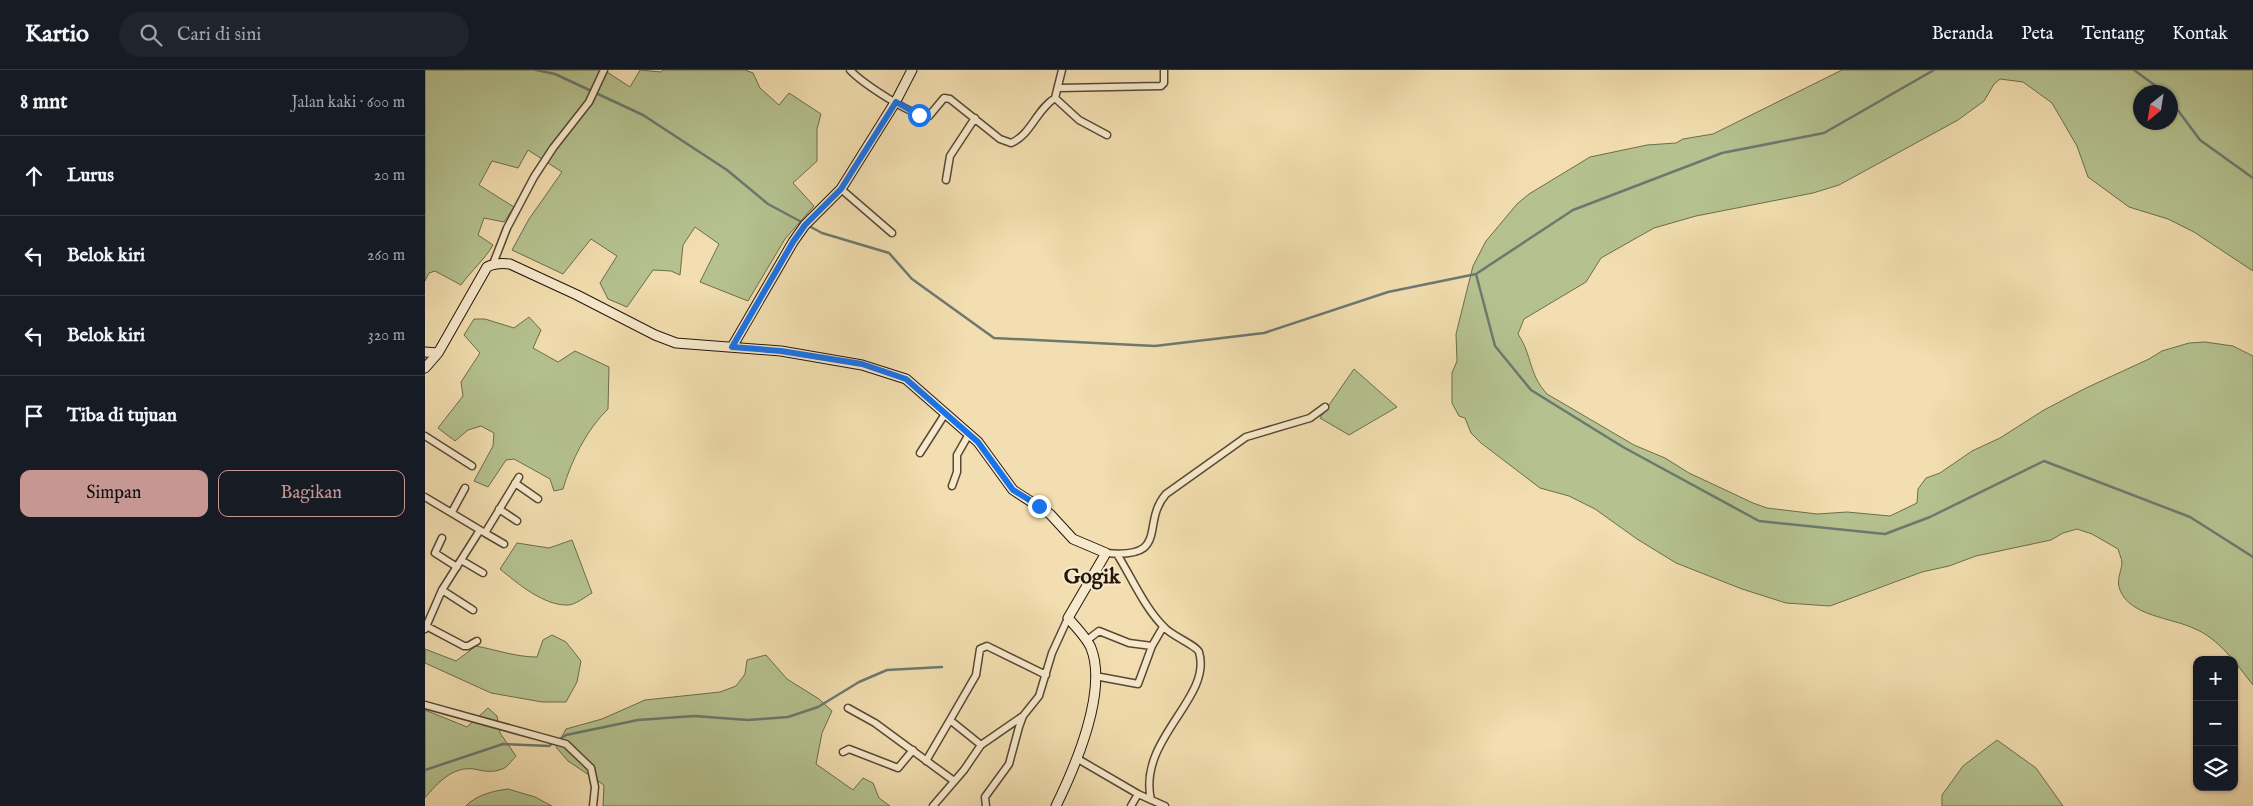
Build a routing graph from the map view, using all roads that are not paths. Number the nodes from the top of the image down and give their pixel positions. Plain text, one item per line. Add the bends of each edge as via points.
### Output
1 (604, 70) edge
2 (850, 70) edge
3 (912, 70) edge
4 (1062, 70) edge
5 (1164, 70) edge
6 (1059, 88) junction
7 (1055, 98) junction
8 (896, 102) junction
9 (975, 118) junction
10 (1107, 135) dead end
11 (946, 180) dead end
12 (841, 189) junction
13 (892, 233) dead end
14 (493, 264) junction
15 (732, 347) junction
16 (425, 352) edge
17 (438, 353) junction
18 (425, 368) edge
19 (1325, 407) dead end
20 (945, 414) junction
21 (969, 434) junction
22 (425, 436) edge
23 (920, 453) dead end
24 (472, 466) dead end
25 (952, 486) dead end
26 (465, 488) dead end
27 (425, 497) edge
28 (538, 499) dead end
29 (499, 509) junction
30 (451, 512) junction
31 (517, 521) dead end
32 (483, 531) junction
33 (442, 538) dead end
34 (504, 544) dead end
35 (1106, 553) junction
36 (1117, 554) junction
37 (461, 560) junction
38 (457, 566) junction
39 (483, 573) dead end
40 (442, 590) junction
41 (473, 610) dead end
42 (1068, 618) junction
43 (426, 627) edge
44 (1163, 627) junction
45 (477, 640) dead end
46 (1086, 641) junction
47 (1152, 646) junction
48 (1046, 675) junction
49 (1095, 676) junction
50 (425, 705) edge
51 (848, 708) dead end
52 (1023, 716) junction
53 (950, 720) junction
54 (981, 745) junction
55 (913, 750) junction
56 (843, 752) dead end
57 (1078, 759) junction
58 (927, 761) junction
59 (953, 781) junction
60 (1138, 794) junction
61 (1151, 800) junction
62 (593, 806) edge
63 (933, 806) edge
64 (986, 806) edge
65 (1056, 806) edge
66 (1131, 806) edge
67 (1165, 806) edge

1 - 14 street via 589,102 534,177 507,228
2 - 8 street via 870,87
3 - 8 street
4 - 6 street
5 - 6 street via 1161,86
6 - 7 street
7 - 9 street via 1043,107 1020,138 1011,143 1000,139
7 - 10 street via 1079,120
8 - 9 street via 927,116 947,98
8 - 12 street
9 - 11 street via 950,156
12 - 13 street
12 - 15 street via 807,223
14 - 15 street via 510,264 668,341
14 - 17 street via 487,267
15 - 20 street via 781,351 880,370 906,379
16 - 17 street
17 - 18 street
19 - 36 street via 1310,418 1246,437 1166,494 1147,545 1136,552
20 - 21 street
20 - 23 street
21 - 25 street via 957,455 957,472
21 - 35 street via 1013,490 1050,514 1073,539
22 - 24 street
26 - 30 street
27 - 30 street
28 - 29 street via 517,480
29 - 31 street
29 - 32 street
30 - 32 street
32 - 34 street
32 - 37 street
33 - 38 street via 435,553
35 - 36 street
35 - 42 street
36 - 44 street
37 - 38 street
37 - 39 street
38 - 40 street
40 - 41 street
40 - 43 street
42 - 46 street
42 - 48 street
43 - 45 street via 463,646
44 - 47 street
44 - 61 street via 1199,652 1199,673 1194,691 1163,738 1151,764 1147,786
46 - 47 street via 1099,631 1129,643
46 - 49 street via 1093,654
47 - 49 street via 1138,684
48 - 52 street via 1039,696
48 - 53 street via 983,646 976,675
49 - 57 street via 1089,722
50 - 62 street via 561,743 591,768 595,787
51 - 55 street
52 - 54 street
52 - 64 street via 1009,764 985,797
53 - 54 street
53 - 58 street
54 - 59 street
55 - 56 street via 899,768 849,749
55 - 58 street
57 - 60 street
57 - 65 street
58 - 59 street
59 - 63 street
60 - 61 street
60 - 66 street
61 - 67 street

